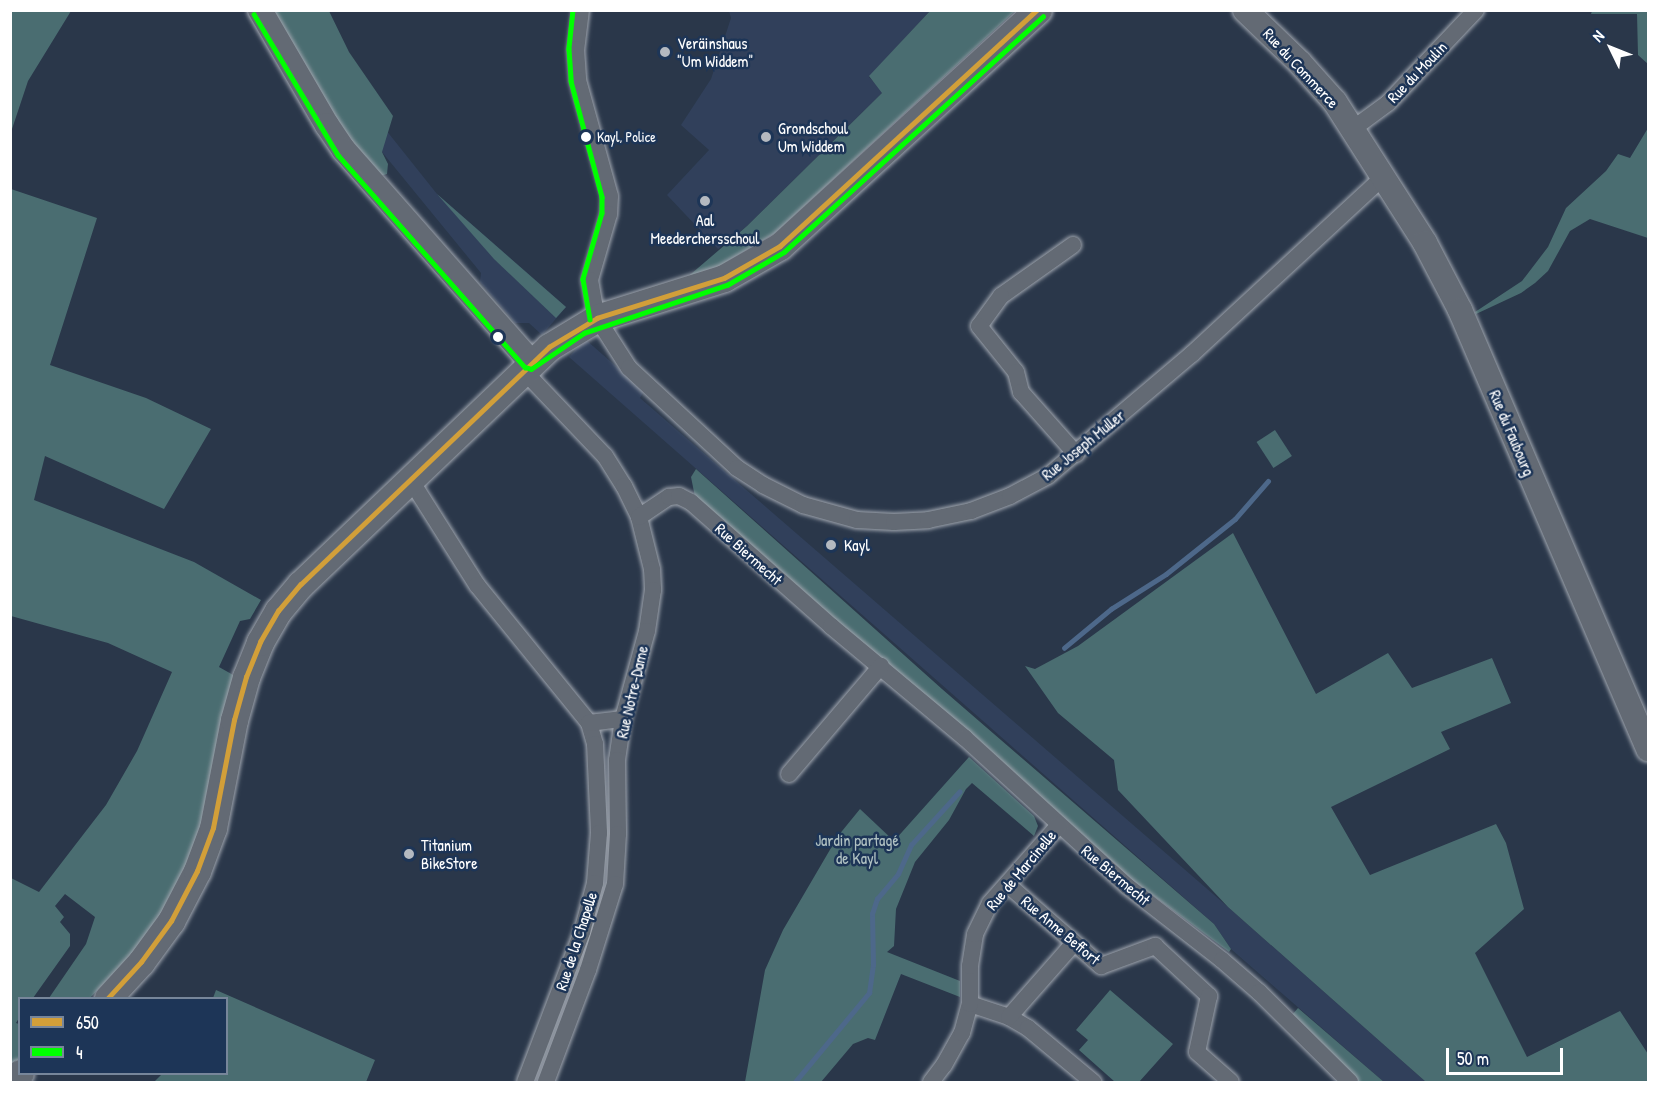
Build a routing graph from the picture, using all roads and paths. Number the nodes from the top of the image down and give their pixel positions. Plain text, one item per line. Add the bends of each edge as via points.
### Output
1 (260, 10) edge
2 (580, 10) edge
3 (1038, 10) edge
4 (1245, 10) edge
5 (1476, 10) edge
6 (1354, 128) junction
7 (1384, 176) junction
8 (1073, 245) dead end
9 (589, 322) junction
10 (534, 360) junction
11 (1076, 454) junction
12 (410, 479) junction
13 (639, 517) junction
14 (881, 666) junction
15 (623, 719) junction
16 (589, 723) junction
17 (1648, 749) edge
18 (789, 774) dead end
19 (1059, 825) junction
20 (1007, 884) junction
21 (1074, 943) junction
22 (110, 997) edge
23 (970, 1004) junction
24 (1009, 1017) junction
25 (1224, 1080) edge
26 (525, 1083) edge
27 (546, 1083) edge
28 (931, 1083) edge
29 (1093, 1083) edge
30 (1350, 1083) edge

1 - 10 main road via 344,150
2 - 9 street via 578,80 610,196 609,214 591,279
3 - 9 main road via 780,246 724,278
4 - 6 main road, Rue du Commerce via 1300,63
5 - 6 street, Rue du Moulin via 1388,103
6 - 7 main road, Rue du Faubourg
7 - 11 street, Rue Joseph Muller via 1192,354
7 - 17 main road, Rue du Faubourg via 1460,310
8 - 11 street via 1001,296 979,326 1016,372 1021,392
9 - 10 main road
9 - 11 street, Rue Joseph Muller via 629,368 737,468 803,505 857,520 928,520 971,511 1048,476
10 - 12 main road
10 - 13 street, Rue Notre-Dame via 605,456
12 - 16 street, Rue de la Chapelle via 477,585
12 - 22 main road via 301,584 260,642 234,720 213,828 197,871 171,921
13 - 14 street, Rue Biermecht via 669,496 691,502
13 - 15 street, Rue Notre-Dame via 652,569 652,606
14 - 18 street
14 - 19 street, Rue Biermecht
15 - 16 street
15 - 27 street, Rue Notre-Dame via 617,760 615,884 592,961
16 - 26 street, Rue de la Chapelle via 595,744 599,833 594,883 582,932
19 - 20 street, Rue de Marcinelle
19 - 30 street, Rue Biermecht via 1127,886 1222,960
20 - 21 street, Rue Anne Beffort
20 - 23 street, Rue de Marcinelle via 990,903 975,934
21 - 24 street
21 - 25 street, Rue Anne Beffort via 1101,966 1155,946 1209,996 1197,1052
23 - 24 street
23 - 28 street, Rue de Marcinelle via 962,1033
24 - 29 street via 1047,1042

